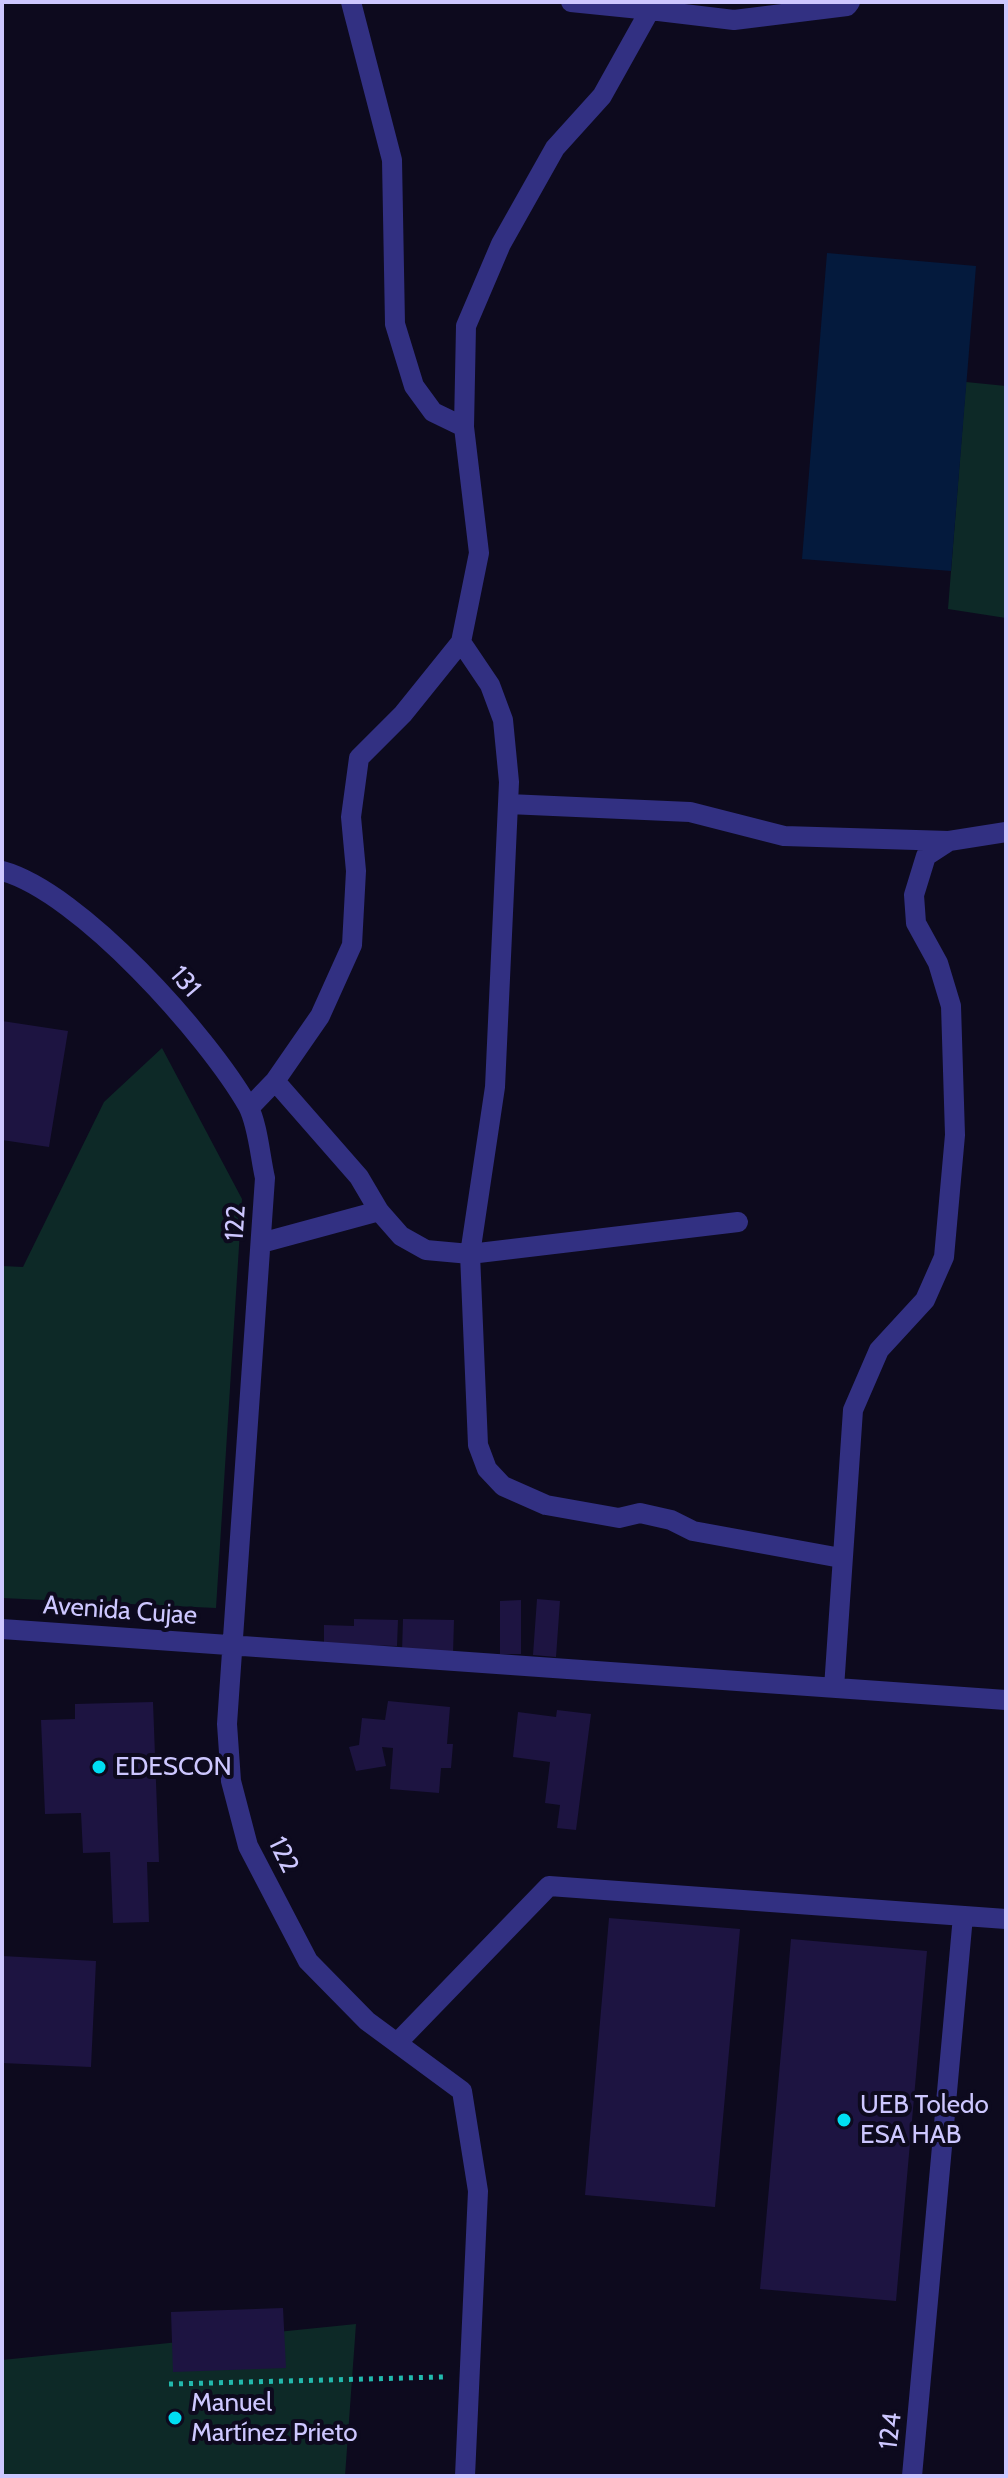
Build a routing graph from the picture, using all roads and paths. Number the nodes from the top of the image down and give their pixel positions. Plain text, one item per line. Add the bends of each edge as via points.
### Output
1 (351, 2) edge
2 (571, 2) edge
3 (850, 2) edge
4 (650, 10) junction
5 (464, 427) junction
6 (461, 642) junction
7 (508, 804) junction
8 (1006, 832) edge
9 (949, 841) junction
10 (2, 871) edge
11 (275, 1081) junction
12 (249, 1108) junction
13 (265, 1178) joint
14 (379, 1211) junction
15 (738, 1222) dead end
16 (261, 1243) junction
17 (470, 1254) junction
18 (841, 1558) junction
19 (2, 1629) edge
20 (234, 1646) junction
21 (834, 1688) junction
22 (1006, 1700) edge
23 (963, 1916) junction
24 (1006, 1919) edge
25 (397, 2043) junction
26 (472, 2376) junction
27 (169, 2384) dead end
28 (465, 2476) edge
29 (912, 2476) edge

1 - 5 street via 392,160 395,324 414,386 433,412
2 - 4 street
3 - 4 street via 734,20
4 - 5 street via 602,96 555,148 501,244 466,326
5 - 6 street via 479,553
6 - 7 street via 490,685 503,720
6 - 11 street via 359,758 351,817 356,871 352,945 320,1016
7 - 9 street via 690,812 784,836
7 - 17 street via 495,1087
8 - 9 street
9 - 18 street via 926,856 914,895 916,923 938,963 951,1006 955,1135 944,1257 925,1300 879,1350 853,1410
10 - 12 street, 131 via 19,875 104,934 199,1039
11 - 12 street
11 - 14 street via 359,1177
12 - 13 street, 131
13 - 16 street, 122
14 - 16 street
14 - 17 street via 401,1236 426,1250
15 - 17 street
16 - 20 street, 122
17 - 18 street via 478,1445 487,1469 503,1486 546,1505 619,1518 640,1513 693,1531
18 - 21 street
19 - 20 street, Avenida Cujae
20 - 21 street, Avenida Cujae
20 - 25 street, 122 via 227,1724 231,1781 248,1846 308,1961 367,2021
21 - 22 street, Avenida Cujae
23 - 24 street
23 - 25 street via 549,1886
23 - 29 street, 124
25 - 26 street, 122 via 462,2091 478,2191
26 - 27 path
26 - 28 street, 122

